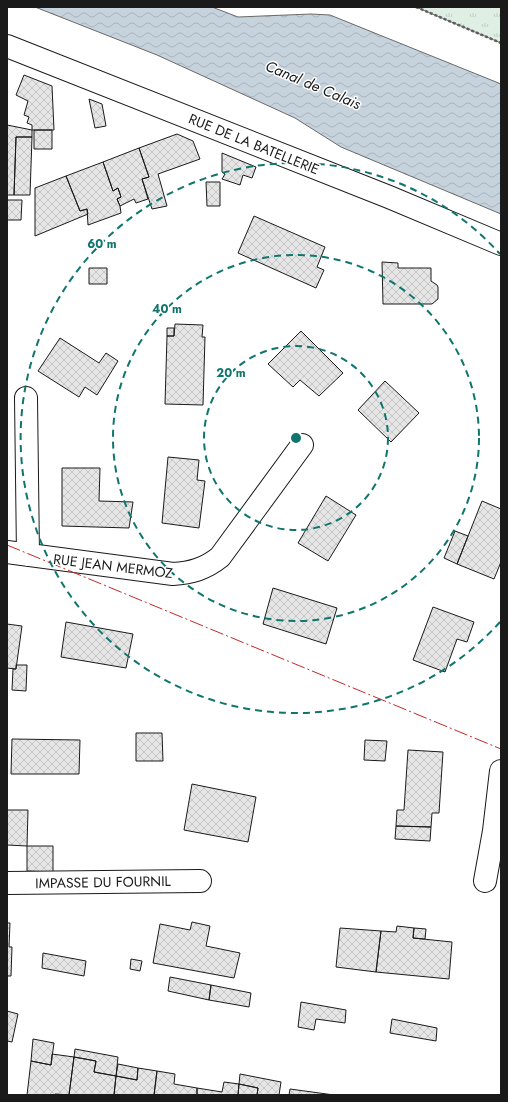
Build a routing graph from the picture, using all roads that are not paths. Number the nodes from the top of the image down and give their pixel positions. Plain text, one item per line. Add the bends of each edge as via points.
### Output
1 (7, 46) edge
2 (501, 244) edge
3 (26, 398) dead end
4 (302, 445) dead end
5 (7, 552) edge
6 (28, 555) junction
7 (501, 770) edge
8 (200, 881) dead end
9 (485, 881) dead end
10 (7, 883) edge

1 - 2 street, RUE DE LA BATELLERIE
3 - 6 street
4 - 6 street, RUE JEAN MERMOZ via 220,557 199,570 173,574
5 - 6 street, RUE JEAN MERMOZ
7 - 9 street
8 - 10 street, IMPASSE DU FOURNIL

